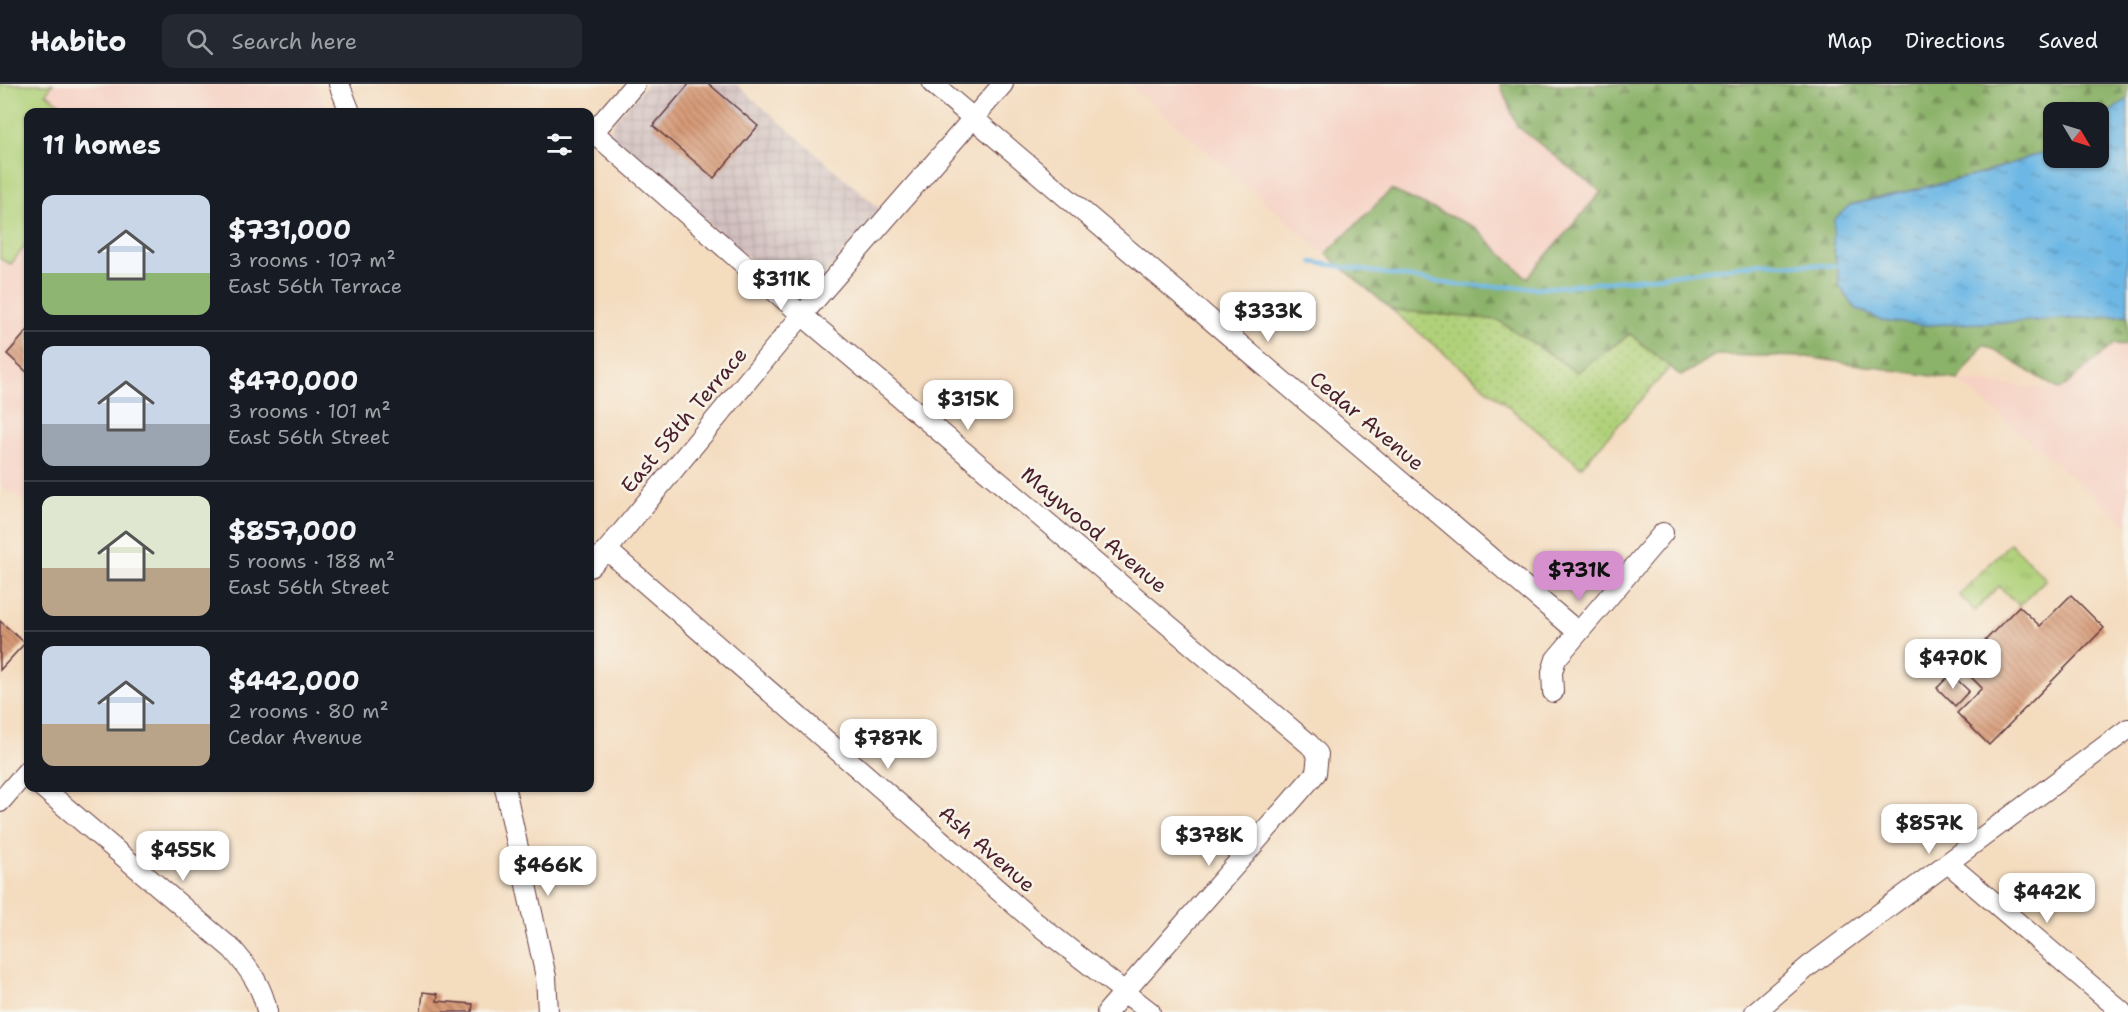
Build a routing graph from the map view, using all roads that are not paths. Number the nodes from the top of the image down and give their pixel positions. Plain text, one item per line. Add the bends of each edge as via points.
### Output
1 (339, 84) edge
2 (635, 84) edge
3 (933, 84) edge
4 (1004, 84) edge
5 (348, 108) edge
6 (974, 118) junction
7 (594, 131) edge
8 (594, 137) edge
9 (802, 315) junction
10 (1663, 533) dead end
11 (607, 550) junction
12 (594, 563) edge
13 (1578, 632) junction
14 (1553, 692) dead end
15 (2128, 729) edge
16 (24, 777) edge
17 (48, 792) edge
18 (506, 792) edge
19 (0, 802) edge
20 (1949, 864) junction
21 (1126, 992) junction
22 (267, 1012) edge
23 (548, 1012) edge
24 (1107, 1012) edge
25 (1150, 1012) edge
26 (1755, 1012) edge
27 (2122, 1012) edge

1 - 5 street
2 - 7 street
3 - 6 street, Cedar Avenue
4 - 6 street, East 58th Terrace
6 - 9 street, East 58th Terrace
6 - 13 street, Cedar Avenue
8 - 9 street, Maywood Avenue
9 - 11 street, East 58th Terrace
9 - 21 street, Maywood Avenue via 1318,754 1316,773
10 - 13 street
11 - 12 street, East 58th Terrace
11 - 21 street, Ash Avenue via 1036,923
13 - 14 street via 1556,659
15 - 20 street
16 - 19 street
17 - 22 street via 233,950 253,974
18 - 23 street via 546,977
20 - 26 street via 1809,966
20 - 27 street
21 - 24 street
21 - 25 street, Ash Avenue

